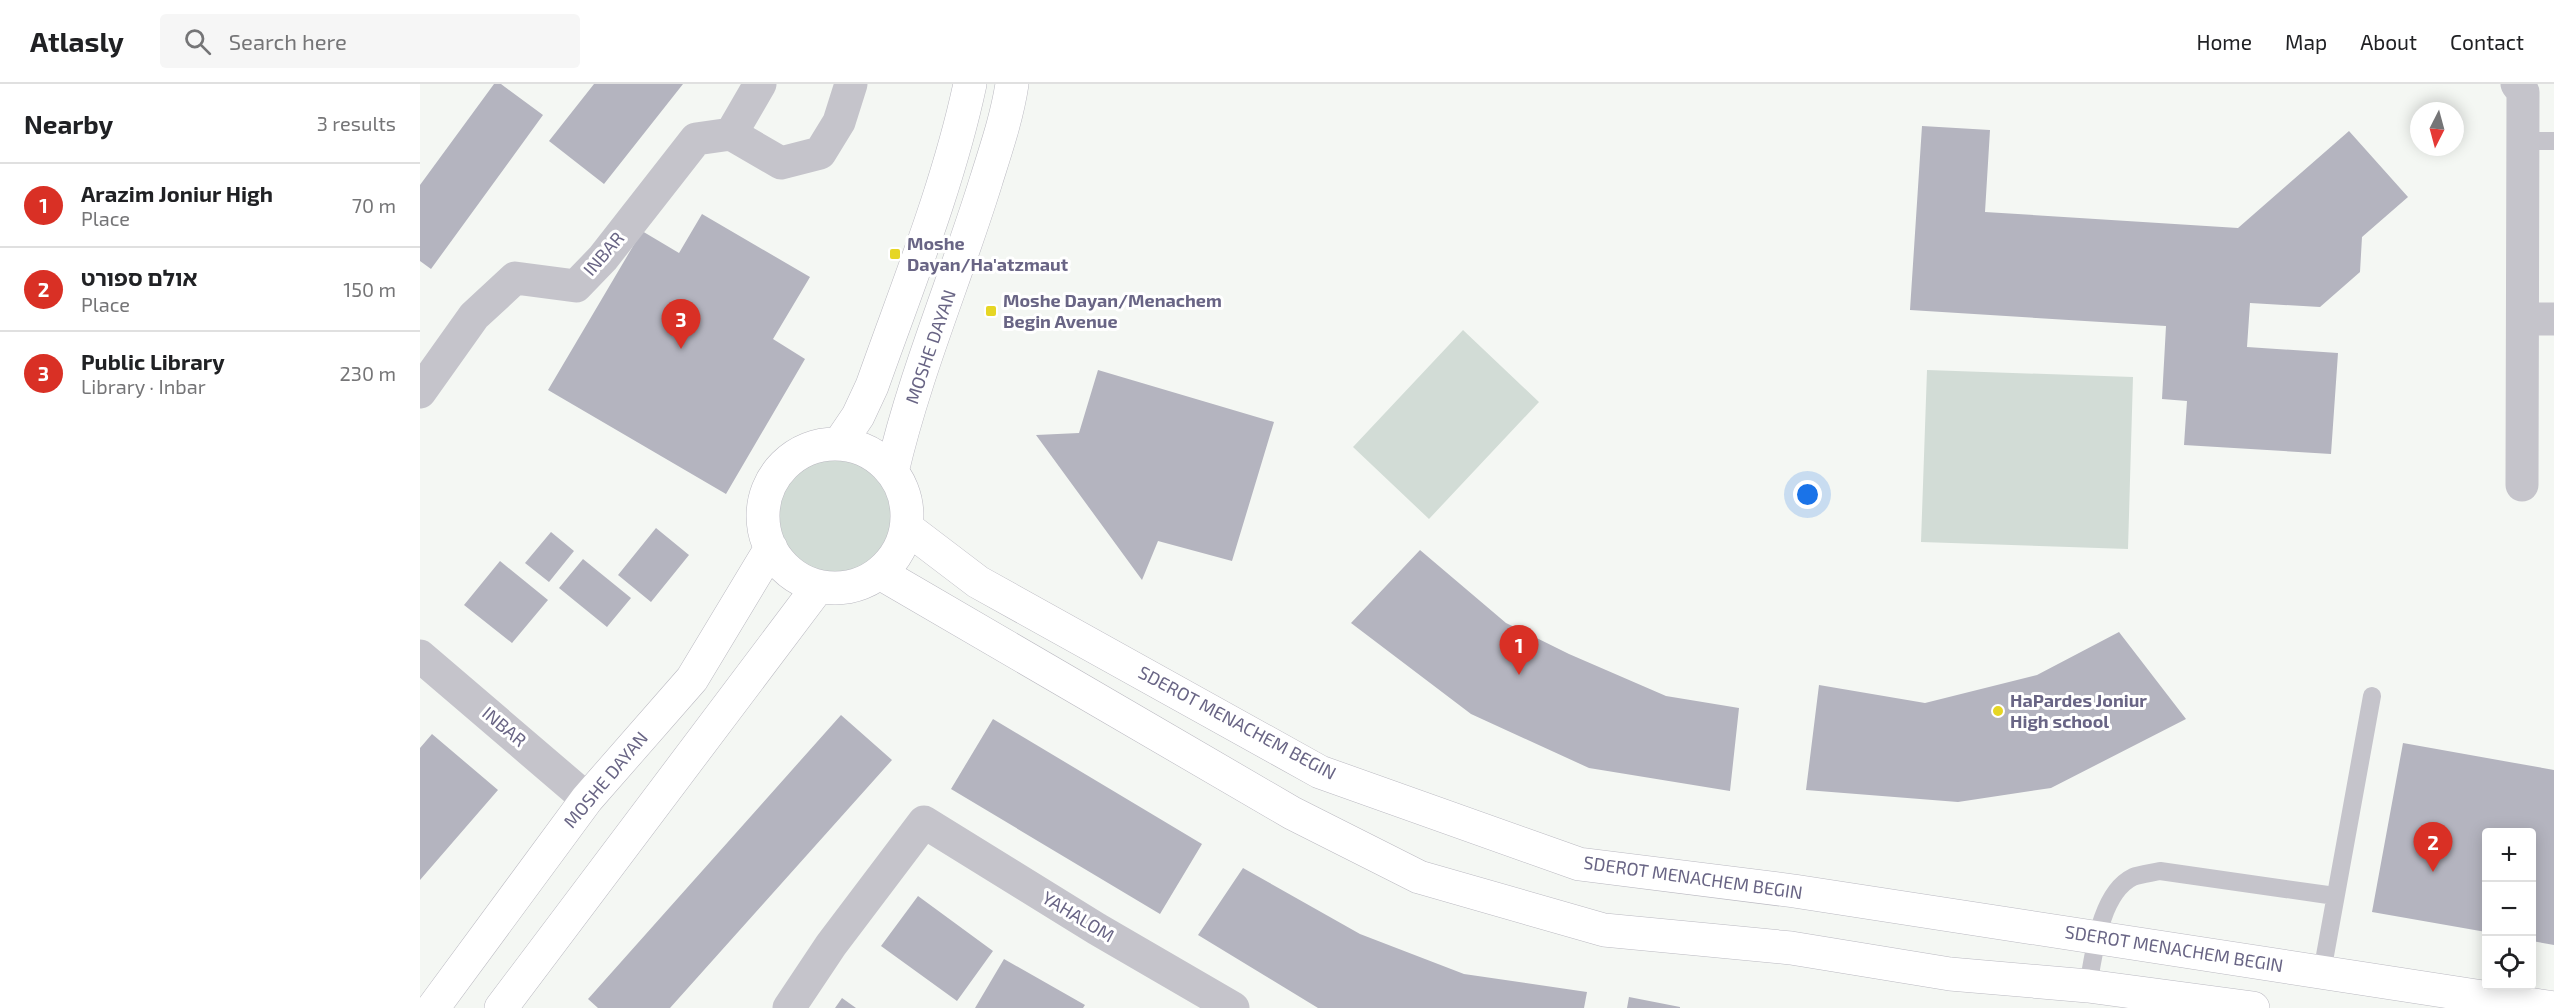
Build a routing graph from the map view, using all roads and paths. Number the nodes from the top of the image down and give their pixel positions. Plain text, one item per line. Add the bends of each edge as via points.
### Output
1 (760, 84) edge
2 (851, 84) edge
3 (970, 84) edge
4 (2517, 84) edge
5 (1013, 86) edge
6 (731, 134) junction
7 (2538, 141) edge
8 (2538, 319) edge
9 (420, 392) edge
10 (839, 444) junction
11 (892, 472) junction
12 (2522, 485) dead end
13 (907, 528) junction
14 (771, 548) junction
15 (880, 573) junction
16 (818, 587) junction
17 (420, 656) edge
18 (2372, 696) dead end
19 (587, 799) junction
20 (2336, 896) junction
21 (2097, 938) junction
22 (2322, 972) junction
23 (2088, 986) junction
24 (2159, 1001) edge
25 (434, 1008) edge
26 (501, 1008) edge
27 (789, 1008) edge
28 (1233, 1008) edge
29 (2253, 1008) edge
30 (2554, 1008) edge

1 - 6 street
2 - 6 street via 839,122 820,153 781,163
3 - 10 street via 939,196 872,386
4 - 7 street
5 - 11 street, MOSHE DAYAN
6 - 9 street, INBAR via 696,139 603,258 576,286 515,278 474,316
7 - 8 street
8 - 12 street
10 - 11 street via 863,450
10 - 14 street via 816,447 794,457 777,474 766,494 763,518
11 - 13 street via 907,504
13 - 15 street via 899,550
13 - 21 street, SDEROT MENACHEM BEGIN via 978,582 1320,772 1579,864 1794,891
14 - 16 street via 796,577
14 - 19 street, MOSHE DAYAN via 693,679
15 - 16 street via 864,583 841,589
15 - 23 street via 1292,813 1419,877 1604,930 1791,948 1950,974
16 - 26 street
17 - 19 street, INBAR
18 - 20 lane
19 - 25 street, MOSHE DAYAN
20 - 21 lane via 2160,871 2132,878 2111,898
20 - 22 lane
21 - 22 street, SDEROT MENACHEM BEGIN
21 - 23 lane
22 - 30 street, SDEROT MENACHEM BEGIN
23 - 24 street
24 - 29 street
27 - 28 street, YAHALOM via 831,945 924,822

